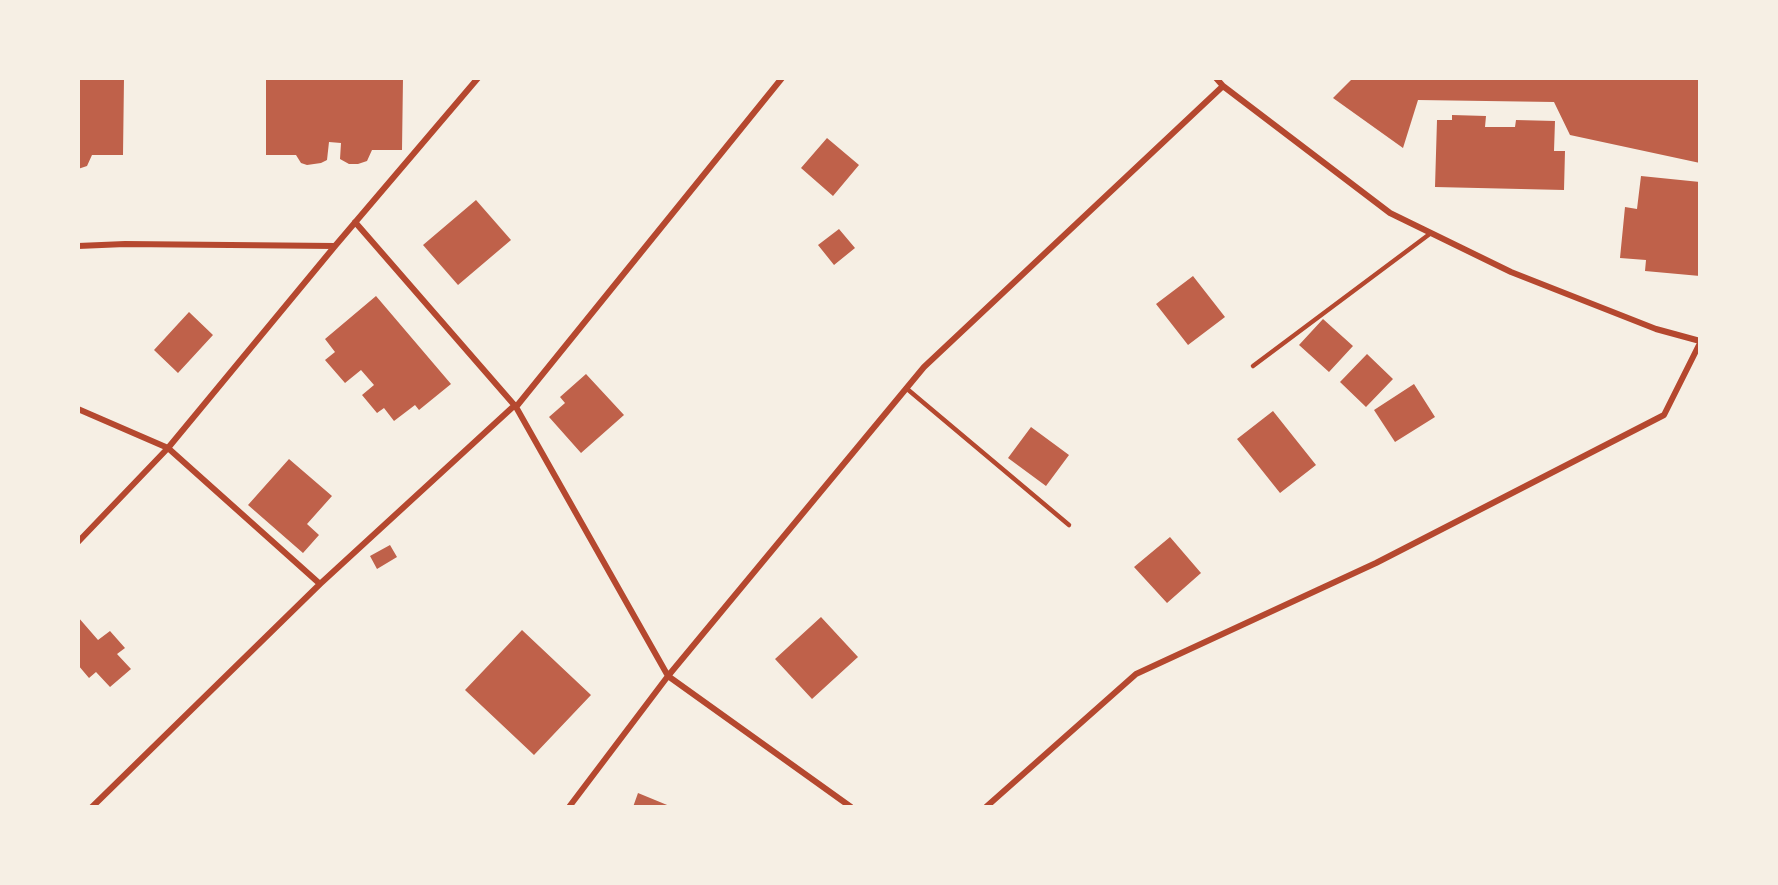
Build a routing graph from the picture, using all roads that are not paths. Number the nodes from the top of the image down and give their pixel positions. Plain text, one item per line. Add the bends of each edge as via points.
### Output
1 (478, 78) edge
2 (782, 78) edge
3 (1216, 78) edge
4 (1223, 86) junction
5 (355, 222) junction
6 (1431, 233) junction
7 (78, 246) edge
8 (335, 246) junction
9 (1700, 342) edge
10 (1253, 366) dead end
11 (906, 388) junction
12 (516, 406) junction
13 (78, 409) edge
14 (168, 448) junction
15 (1069, 525) dead end
16 (78, 542) edge
17 (320, 584) junction
18 (668, 676) junction
19 (92, 807) edge
20 (569, 807) edge
21 (851, 807) edge
22 (986, 807) edge

1 - 5 street
2 - 12 street
3 - 4 street
4 - 6 street via 1390,213
4 - 11 street
5 - 8 street
5 - 12 street
6 - 9 street via 1511,272
6 - 10 lane
7 - 8 street
8 - 14 street
9 - 22 street via 1664,415 1376,563 1136,674
11 - 15 lane
11 - 18 street
12 - 17 street
12 - 18 street
13 - 14 street
14 - 16 street
14 - 17 street
17 - 19 street
18 - 20 street
18 - 21 street

